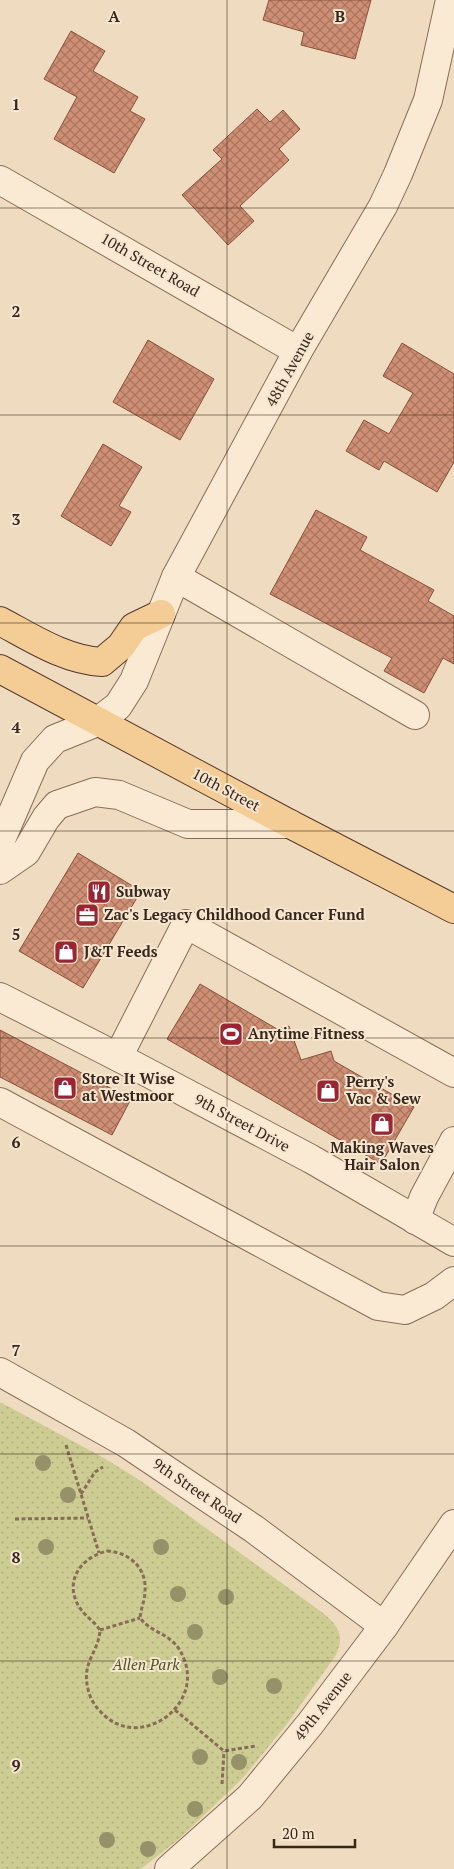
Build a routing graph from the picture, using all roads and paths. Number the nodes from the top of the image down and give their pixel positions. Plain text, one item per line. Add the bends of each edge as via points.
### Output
1 (450, 0) edge
2 (0, 180) edge
3 (298, 351) junction
4 (176, 577) junction
5 (161, 614) junction
6 (0, 621) edge
7 (0, 670) edge
8 (415, 715) dead end
9 (98, 722) junction
10 (290, 824) junction
11 (0, 842) edge
12 (0, 870) edge
13 (454, 909) edge
14 (0, 997) edge
15 (118, 1057) junction
16 (454, 1073) edge
17 (0, 1102) edge
18 (454, 1141) edge
19 (415, 1220) junction
20 (454, 1242) edge
21 (454, 1281) edge
22 (0, 1372) edge
23 (66, 1445) dead end
24 (103, 1466) dead end
25 (81, 1494) junction
26 (88, 1518) junction
27 (15, 1519) dead end
28 (454, 1524) edge
29 (99, 1553) junction
30 (140, 1618) junction
31 (384, 1626) junction
32 (100, 1630) junction
33 (175, 1710) junction
34 (260, 1746) dead end
35 (224, 1751) junction
36 (222, 1786) dead end
37 (169, 1869) edge

1 - 3 street, 48th Avenue via 428,100 398,174 383,206
2 - 3 street, 10th Street Road
3 - 4 street, 48th Avenue
4 - 5 street, 48th Avenue
4 - 8 street
5 - 6 main road via 134,627 121,646 102,662 86,661 50,647
5 - 9 street, 48th Avenue via 134,681 118,706
7 - 9 main road, 10th Street
9 - 10 main road, 10th Street
9 - 11 street, 48th Avenue via 55,739 35,761
10 - 12 street via 188,824 119,795 95,792 57,805 26,852
10 - 13 main road, 10th Street
14 - 15 street, 9th Street Drive
15 - 16 street via 186,924
15 - 19 street, 9th Street Drive via 311,1159
17 - 21 street via 378,1306 405,1310 434,1296
18 - 19 street
19 - 20 street, 9th Street Drive
22 - 31 street, 9th Street Road via 126,1443 254,1529
23 - 25 path
24 - 25 path via 94,1472
25 - 26 path
26 - 27 path
26 - 29 path
28 - 31 street, 49th Avenue
29 - 30 path via 124,1554 139,1566 146,1584
29 - 32 path via 80,1566 74,1588 77,1603
30 - 32 path
30 - 33 path via 171,1639 184,1659 187,1671 185,1695
31 - 37 street, 49th Avenue via 250,1797
32 - 33 path via 86,1678 98,1710 117,1723 139,1728 161,1721
33 - 35 path
34 - 35 path
35 - 36 path

